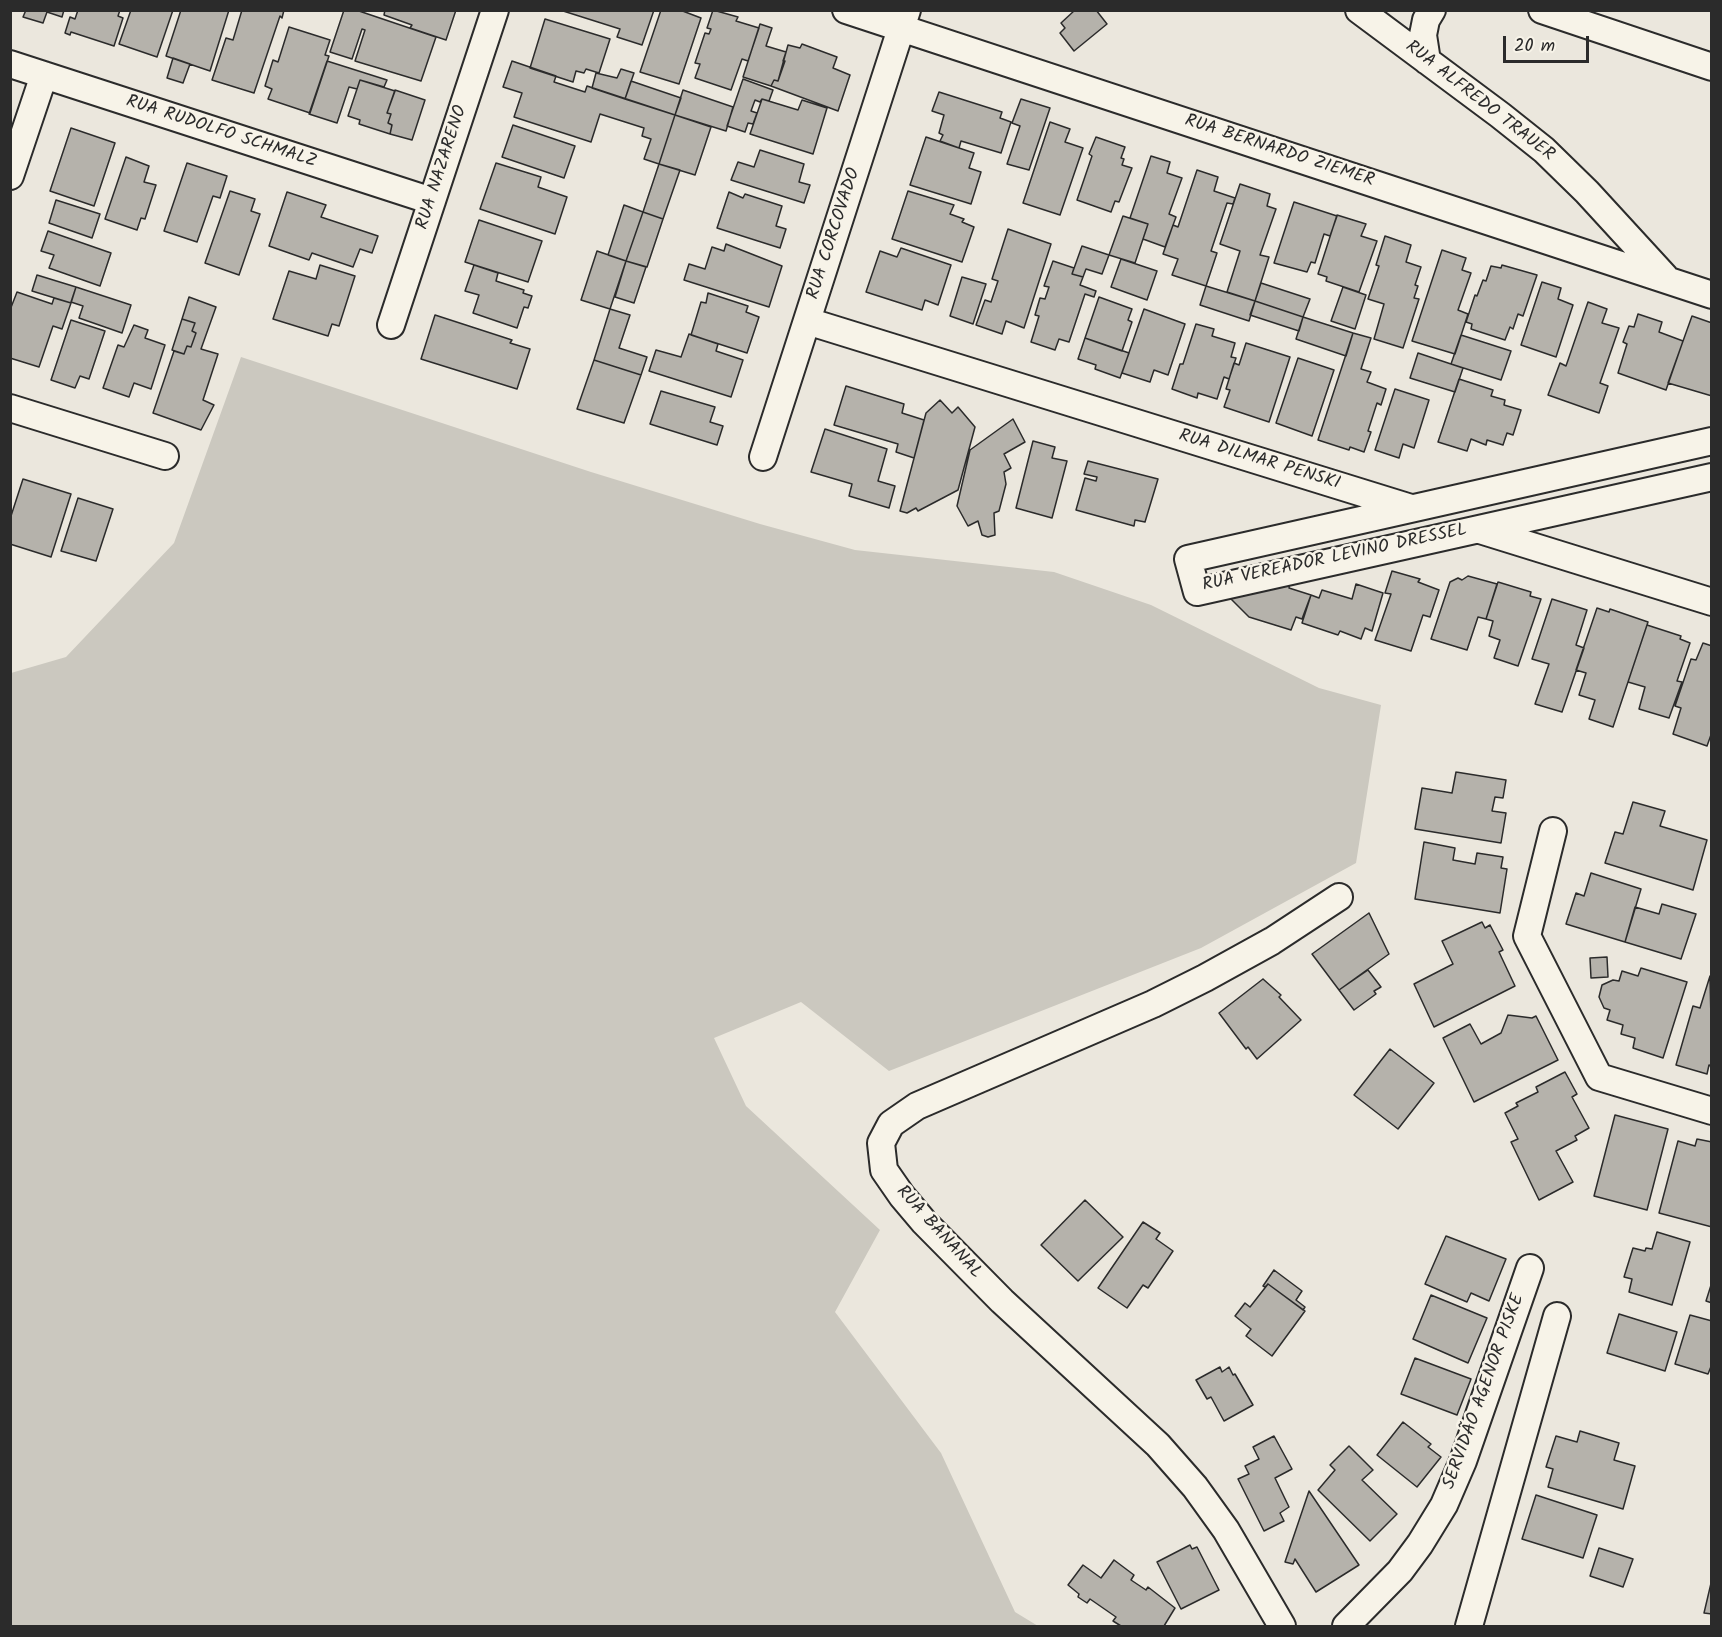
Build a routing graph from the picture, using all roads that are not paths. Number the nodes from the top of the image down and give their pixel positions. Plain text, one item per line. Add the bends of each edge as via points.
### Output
1 (495, 10) edge
2 (846, 10) edge
3 (1432, 10) edge
4 (1542, 10) edge
5 (1360, 11) edge
6 (904, 20) edge
7 (1427, 61) junction
8 (10, 64) edge
9 (1712, 67) edge
10 (44, 75) junction
11 (10, 176) edge
12 (432, 201) junction
13 (1668, 280) junction
14 (1712, 295) edge
15 (807, 321) junction
16 (391, 325) dead end
17 (10, 408) edge
18 (1712, 441) edge
19 (165, 456) dead end
20 (763, 457) dead end
21 (1712, 477) edge
22 (1412, 508) junction
23 (1479, 529) junction
24 (1712, 602) edge
25 (1553, 831) dead end
26 (1339, 897) dead end
27 (1712, 1111) edge
28 (1530, 1268) dead end
29 (1557, 1316) dead end
30 (1282, 1626) edge
31 (1346, 1626) edge
32 (1469, 1626) edge

1 - 12 street, RUA NAZARENO
2 - 6 street, RUA BERNARDO ZIEMER
3 - 7 street via 1423,35
4 - 9 street
5 - 7 street, RUA ALFREDO TRAUER
6 - 13 street, RUA BERNARDO ZIEMER
6 - 15 street, RUA CORCOVADO
7 - 13 street, RUA ALFREDO TRAUER via 1544,150
8 - 10 street, RUA RUDOLFO SCHMALZ
10 - 11 street
10 - 12 street, RUA RUDOLFO SCHMALZ
12 - 16 street, RUA NAZARENO
13 - 14 street, RUA BERNARDO ZIEMER
15 - 20 street, RUA CORCOVADO
15 - 22 street, RUA DILMAR PENSKI
17 - 19 street
18 - 22 street, RUA VEREADOR LEVINO DRESSEL
21 - 23 street, RUA VEREADOR LEVINO DRESSEL
22 - 23 street, RUA DILMAR PENSKI
22 - 23 street, RUA VEREADOR LEVINO DRESSEL via 1188,559 1197,592
23 - 24 street, RUA DILMAR PENSKI
25 - 27 street via 1527,936 1599,1077
26 - 30 street, RUA BANANAL via 1272,940 1164,999 917,1106 891,1124 881,1143 884,1170 924,1222 1002,1301 1150,1437 1195,1487 1226,1530
28 - 31 street, SERVIDÃO AGENOR PISKE via 1444,1505 1400,1571
29 - 32 street

